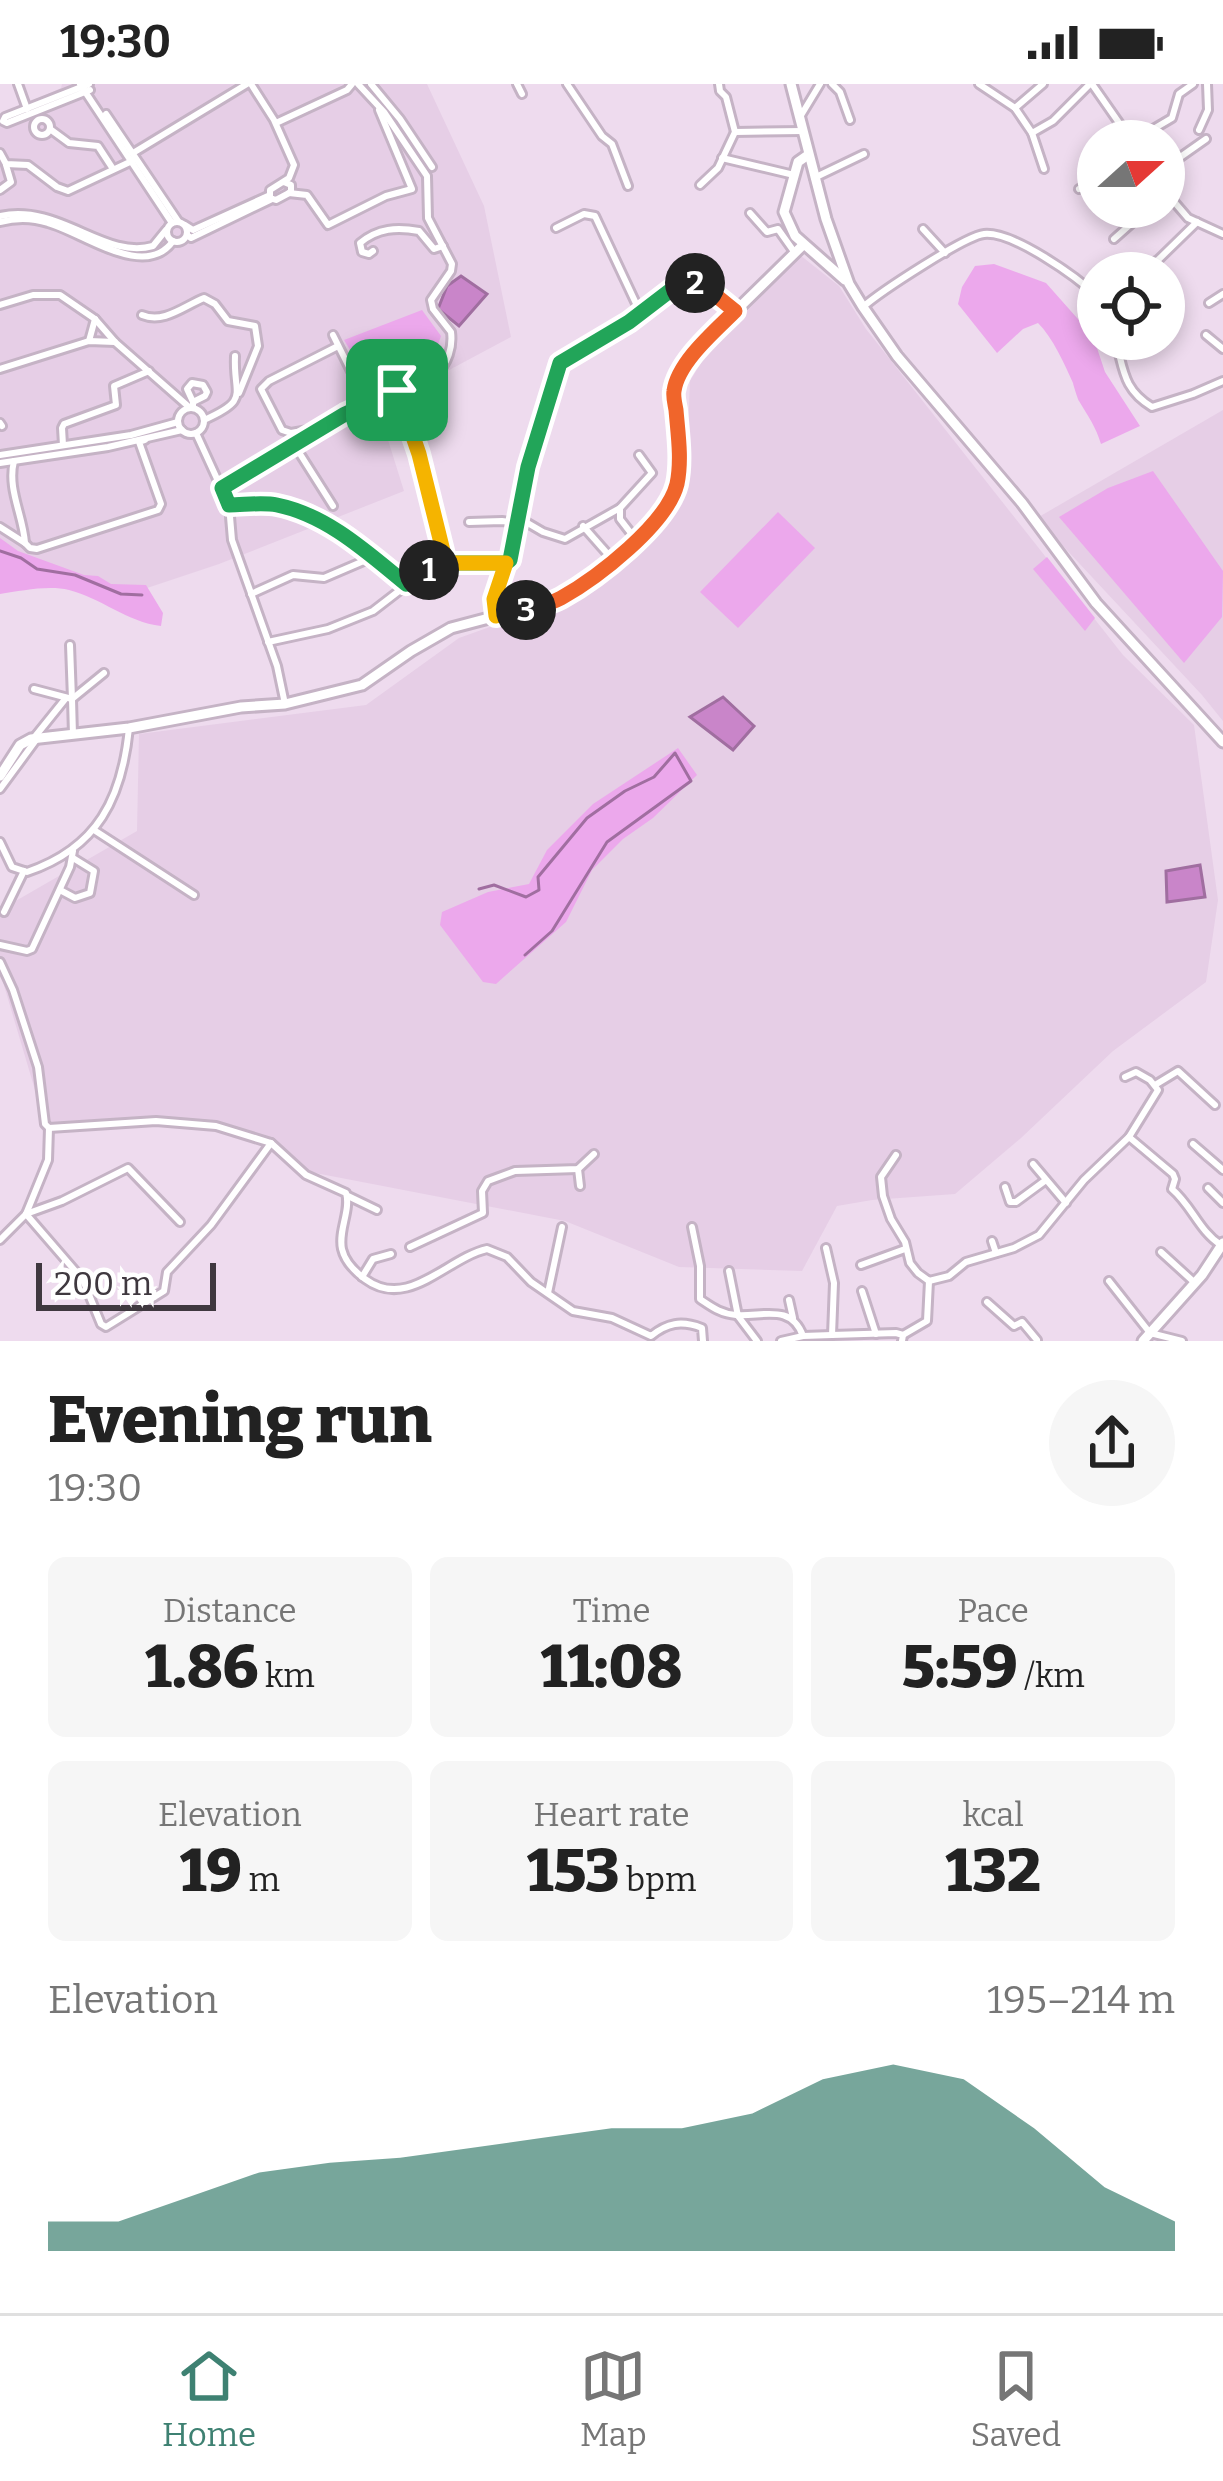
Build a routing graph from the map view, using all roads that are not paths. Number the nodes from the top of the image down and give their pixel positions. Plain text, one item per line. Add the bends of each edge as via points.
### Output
1 (18, 84) edge
2 (249, 84) edge
3 (355, 84) edge
4 (371, 84) edge
5 (517, 84) edge
6 (567, 84) edge
7 (719, 84) edge
8 (791, 84) edge
9 (820, 84) edge
10 (832, 84) edge
11 (979, 84) edge
12 (1043, 84) edge
13 (1091, 84) edge
14 (1193, 84) edge
15 (1207, 84) edge
16 (86, 87) edge
17 (522, 94) dead end
18 (377, 105) junction
19 (1015, 108) junction
20 (42, 110) junction
21 (30, 111) junction
22 (22, 118) junction
23 (799, 118) junction
24 (45, 119) junction
25 (850, 120) dead end
26 (1117, 120) edge
27 (1170, 120) edge
28 (2, 121) edge
29 (276, 124) junction
30 (50, 129) junction
31 (34, 130) junction
32 (1199, 130) dead end
33 (803, 131) junction
34 (735, 132) junction
35 (1032, 133) junction
36 (1206, 139) dead end
37 (1185, 152) edge
38 (0, 153) edge
39 (865, 154) dead end
40 (808, 155) junction
41 (133, 157) junction
42 (722, 158) junction
43 (6, 164) junction
44 (432, 167) dead end
45 (1044, 169) dead end
46 (113, 170) junction
47 (794, 175) junction
48 (814, 178) junction
49 (284, 182) junction
50 (700, 185) dead end
51 (628, 186) dead end
52 (0, 190) edge
53 (290, 194) junction
54 (270, 197) junction
55 (750, 213) dead end
56 (1185, 215) edge
57 (0, 219) edge
58 (1223, 219) edge
59 (1197, 222) junction
60 (175, 225) junction
61 (556, 228) dead end
62 (1126, 228) edge
63 (923, 230) dead end
64 (1220, 232) edge
65 (187, 235) junction
66 (1114, 239) dead end
67 (173, 241) junction
68 (443, 246) junction
69 (799, 249) junction
70 (373, 251) dead end
71 (1166, 252) edge
72 (945, 253) junction
73 (1077, 281) edge
74 (849, 284) junction
75 (1223, 294) edge
76 (1209, 303) dead end
77 (0, 305) edge
78 (863, 307) junction
79 (735, 311) junction
80 (640, 312) junction
81 (142, 314) dead end
82 (95, 319) junction
83 (333, 335) dead end
84 (1206, 335) dead end
85 (88, 341) junction
86 (115, 342) junction
87 (338, 346) junction
88 (1223, 349) edge
89 (235, 356) dead end
90 (1119, 360) edge
91 (0, 369) edge
92 (148, 371) junction
93 (1223, 381) edge
94 (397, 390) junction
95 (239, 393) junction
96 (367, 403) junction
97 (192, 406) junction
98 (205, 420) junction
99 (180, 426) junction
100 (196, 433) junction
101 (311, 436) junction
102 (145, 440) junction
103 (63, 445) junction
104 (296, 446) junction
105 (639, 454) dead end
106 (37, 457) junction
107 (0, 460) edge
108 (14, 461) junction
109 (222, 488) junction
110 (229, 505) junction
111 (333, 506) dead end
112 (620, 508) junction
113 (518, 520) junction
114 (469, 522) dead end
115 (0, 526) edge
116 (584, 526) junction
117 (637, 541) junction
118 (25, 543) junction
119 (373, 557) junction
120 (613, 560) junction
121 (446, 563) junction
122 (506, 563) junction
123 (406, 584) junction
124 (251, 594) junction
125 (496, 616) junction
126 (268, 642) junction
127 (70, 645) dead end
128 (104, 673) dead end
129 (34, 689) dead end
130 (69, 699) junction
131 (284, 704) junction
132 (129, 728) junction
133 (73, 735) junction
134 (36, 738) junction
135 (1223, 742) edge
136 (0, 776) edge
137 (0, 789) edge
138 (94, 830) junction
139 (0, 842) edge
140 (74, 848) junction
141 (73, 858) junction
142 (24, 872) junction
143 (60, 890) junction
144 (194, 895) dead end
145 (4, 912) dead end
146 (0, 945) edge
147 (0, 962) edge
148 (1125, 1077) dead end
149 (1155, 1085) junction
150 (1215, 1105) dead end
151 (50, 1129) junction
152 (1129, 1137) junction
153 (271, 1143) junction
154 (1193, 1144) dead end
155 (594, 1154) dead end
156 (896, 1155) dead end
157 (1033, 1164) dead end
158 (578, 1169) junction
159 (1223, 1171) edge
160 (1046, 1180) junction
161 (580, 1186) dead end
162 (1005, 1187) dead end
163 (1208, 1188) dead end
164 (348, 1196) junction
165 (1066, 1203) junction
166 (1223, 1203) edge
167 (377, 1210) dead end
168 (26, 1214) junction
169 (180, 1222) dead end
170 (562, 1227) dead end
171 (692, 1227) dead end
172 (0, 1240) edge
173 (992, 1241) dead end
174 (1222, 1244) edge
175 (410, 1247) dead end
176 (826, 1248) dead end
177 (905, 1249) junction
178 (1162, 1252) dead end
179 (996, 1253) junction
180 (391, 1254) dead end
181 (861, 1265) dead end
182 (729, 1271) dead end
183 (362, 1277) junction
184 (929, 1281) junction
185 (1109, 1281) dead end
186 (1195, 1283) junction
187 (862, 1291) dead end
188 (548, 1293) junction
189 (789, 1300) dead end
190 (987, 1302) dead end
191 (738, 1316) junction
192 (793, 1318) junction
193 (643, 1333) junction
194 (876, 1334) junction
195 (832, 1335) junction
196 (803, 1336) junction
197 (1146, 1337) edge
198 (903, 1338) edge
199 (1037, 1340) edge
200 (636, 1341) edge
201 (703, 1341) edge
202 (757, 1341) edge
203 (781, 1341) edge
204 (1182, 1341) edge

1 - 21 street
2 - 29 street
2 - 41 street
3 - 18 street
3 - 29 street
4 - 44 street
5 - 17 street
6 - 51 street via 612,144
7 - 34 street
8 - 23 main road
9 - 23 street
10 - 25 street
11 - 19 street
12 - 19 street
13 - 26 street
13 - 35 street
14 - 27 street via 1178,94
15 - 32 street
16 - 20 street
16 - 21 street
16 - 41 street
18 - 53 street via 412,189 328,226 308,195
18 - 68 street via 427,176 428,218
19 - 35 street
20 - 21 street
20 - 24 street
21 - 22 street
21 - 28 street
22 - 28 street
22 - 31 street
23 - 33 main road
24 - 30 street
24 - 31 street
29 - 49 street via 294,165
30 - 31 street
30 - 46 street via 69,143 98,146
33 - 34 street
33 - 40 main road
34 - 42 street
35 - 45 street
36 - 37 street
38 - 43 street
39 - 48 street
40 - 47 main road
40 - 48 main road
41 - 46 street
41 - 60 street
42 - 47 street
42 - 50 street
43 - 46 street via 28,165 68,191
43 - 52 street via 11,182
47 - 69 main road via 784,212
48 - 74 main road
49 - 53 street
49 - 54 street
53 - 54 street
54 - 60 street via 193,230
54 - 65 street
55 - 69 street
56 - 59 street
57 - 60 street via 40,215 128,249 153,246
57 - 67 street via 43,220 123,256 147,256
58 - 64 street
59 - 64 street
59 - 71 street
60 - 65 street
60 - 67 street via 167,236
61 - 80 street via 595,216
62 - 66 street
63 - 72 street
65 - 67 street
68 - 70 street via 434,249 419,231 392,228 360,243 362,252
68 - 94 street via 451,271 431,300 452,332 448,356 436,374
69 - 74 main road
69 - 79 main road
72 - 73 street via 995,235
72 - 78 street
74 - 78 main road
75 - 76 street
77 - 82 street via 60,295
78 - 135 main road via 1104,612
79 - 80 street via 685,281
79 - 117 main road via 701,345 674,390 676,487
80 - 113 street via 560,363
81 - 95 street via 166,316 203,298 228,321 255,326 258,346
82 - 85 street
82 - 86 street
83 - 87 street
84 - 88 street
85 - 86 street
85 - 91 street
86 - 92 street
87 - 96 street
87 - 101 street via 261,389 283,430
89 - 95 street
90 - 93 street via 1152,407
92 - 97 street
92 - 103 street via 114,386 116,405 64,424
94 - 96 street
94 - 121 street
95 - 98 street
96 - 101 street
97 - 98 street
97 - 99 street via 179,414
98 - 100 street
99 - 100 street
99 - 102 street
99 - 103 street
100 - 109 street
101 - 104 street
102 - 106 street
102 - 118 street via 158,511 37,549
103 - 107 street
104 - 109 street
104 - 111 street
105 - 112 street via 652,472
106 - 107 street
106 - 108 street
107 - 108 street
108 - 118 street via 10,478
109 - 110 street
110 - 119 street via 283,507
110 - 124 street
112 - 116 street
112 - 117 street
113 - 114 street
113 - 116 street via 565,539
113 - 122 street
115 - 118 street
116 - 120 street
117 - 120 main road
119 - 123 street
119 - 124 street
120 - 125 main road via 557,600
121 - 122 street
121 - 123 street
122 - 125 street
123 - 126 street via 374,611
124 - 126 street
125 - 131 main road via 452,628 362,685
126 - 131 street
127 - 130 street
128 - 130 street
129 - 130 street
130 - 133 street
130 - 134 street
131 - 132 main road
132 - 133 main road
132 - 138 street via 118,788
133 - 134 main road
134 - 136 main road via 20,745
134 - 137 street
138 - 140 street
138 - 144 street
139 - 142 street via 12,867
140 - 141 street
140 - 142 street
141 - 143 street
141 - 143 street via 94,871 90,893 75,898
142 - 145 street
143 - 146 street via 32,949
147 - 151 street via 38,1067
148 - 149 street via 1136,1072
149 - 150 street via 1178,1070
149 - 152 street
151 - 153 street via 179,1122
151 - 168 street via 48,1160
152 - 165 street
152 - 174 street via 1173,1174 1172,1190
153 - 164 street via 302,1172
153 - 168 street via 167,1272 164,1291 106,1327 83,1280
154 - 159 street
155 - 158 street
156 - 177 street via 880,1188
157 - 160 street
158 - 161 street
158 - 175 street via 495,1177 484,1186 483,1213
160 - 162 street via 1016,1202
160 - 165 street
163 - 166 street
164 - 167 street
164 - 183 street via 342,1248
165 - 179 street via 1039,1234
168 - 169 street via 128,1168
168 - 172 street
170 - 188 street
171 - 191 street via 700,1299
173 - 179 street
174 - 186 main road
176 - 195 street
177 - 181 street
177 - 184 street
178 - 186 street
179 - 184 street
180 - 183 street via 373,1259
182 - 191 street
183 - 188 street via 400,1289 488,1249
184 - 198 street via 927,1322
185 - 197 street
186 - 197 main road
187 - 194 street
188 - 193 street via 573,1311
189 - 192 street
190 - 199 street
191 - 192 street
191 - 202 street
192 - 196 street
193 - 200 street
193 - 201 street via 677,1323 699,1326
194 - 195 street
194 - 198 street
195 - 196 street
196 - 203 street
197 - 204 street

